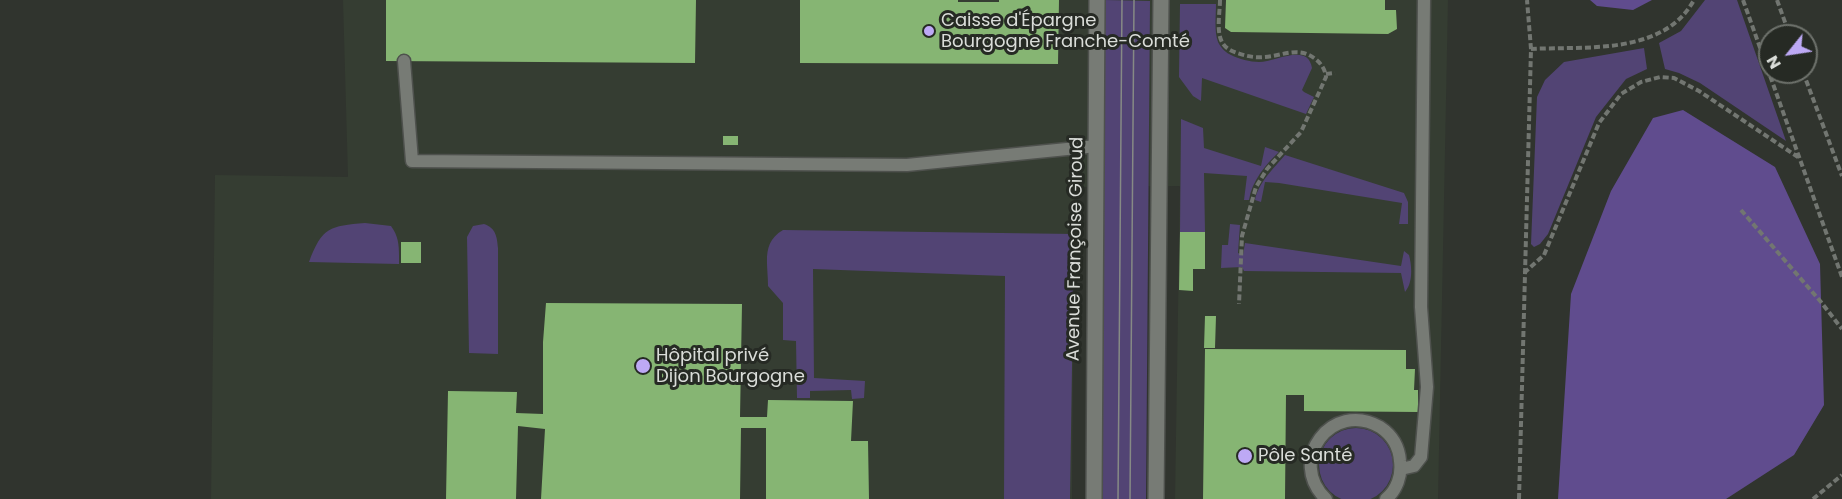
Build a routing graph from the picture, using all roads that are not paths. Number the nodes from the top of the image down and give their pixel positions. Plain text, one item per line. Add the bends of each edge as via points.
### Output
1 (1097, 0) edge
2 (1161, 0) edge
3 (1424, 0) edge
4 (404, 61) dead end
5 (1097, 146) junction
6 (1401, 469) junction
7 (1094, 499) edge
8 (1156, 499) edge
9 (1326, 499) edge
10 (1386, 499) edge

1 - 5 street, Avenue Françoise Giroud
2 - 8 street
3 - 6 lane via 1421,307 1427,387 1421,457 1414,466
4 - 5 lane via 412,161 907,165
5 - 7 street, Avenue Françoise Giroud
6 - 9 lane via 1400,454 1384,430 1357,420 1343,422 1320,437 1313,450 1312,480
6 - 10 lane via 1397,484

